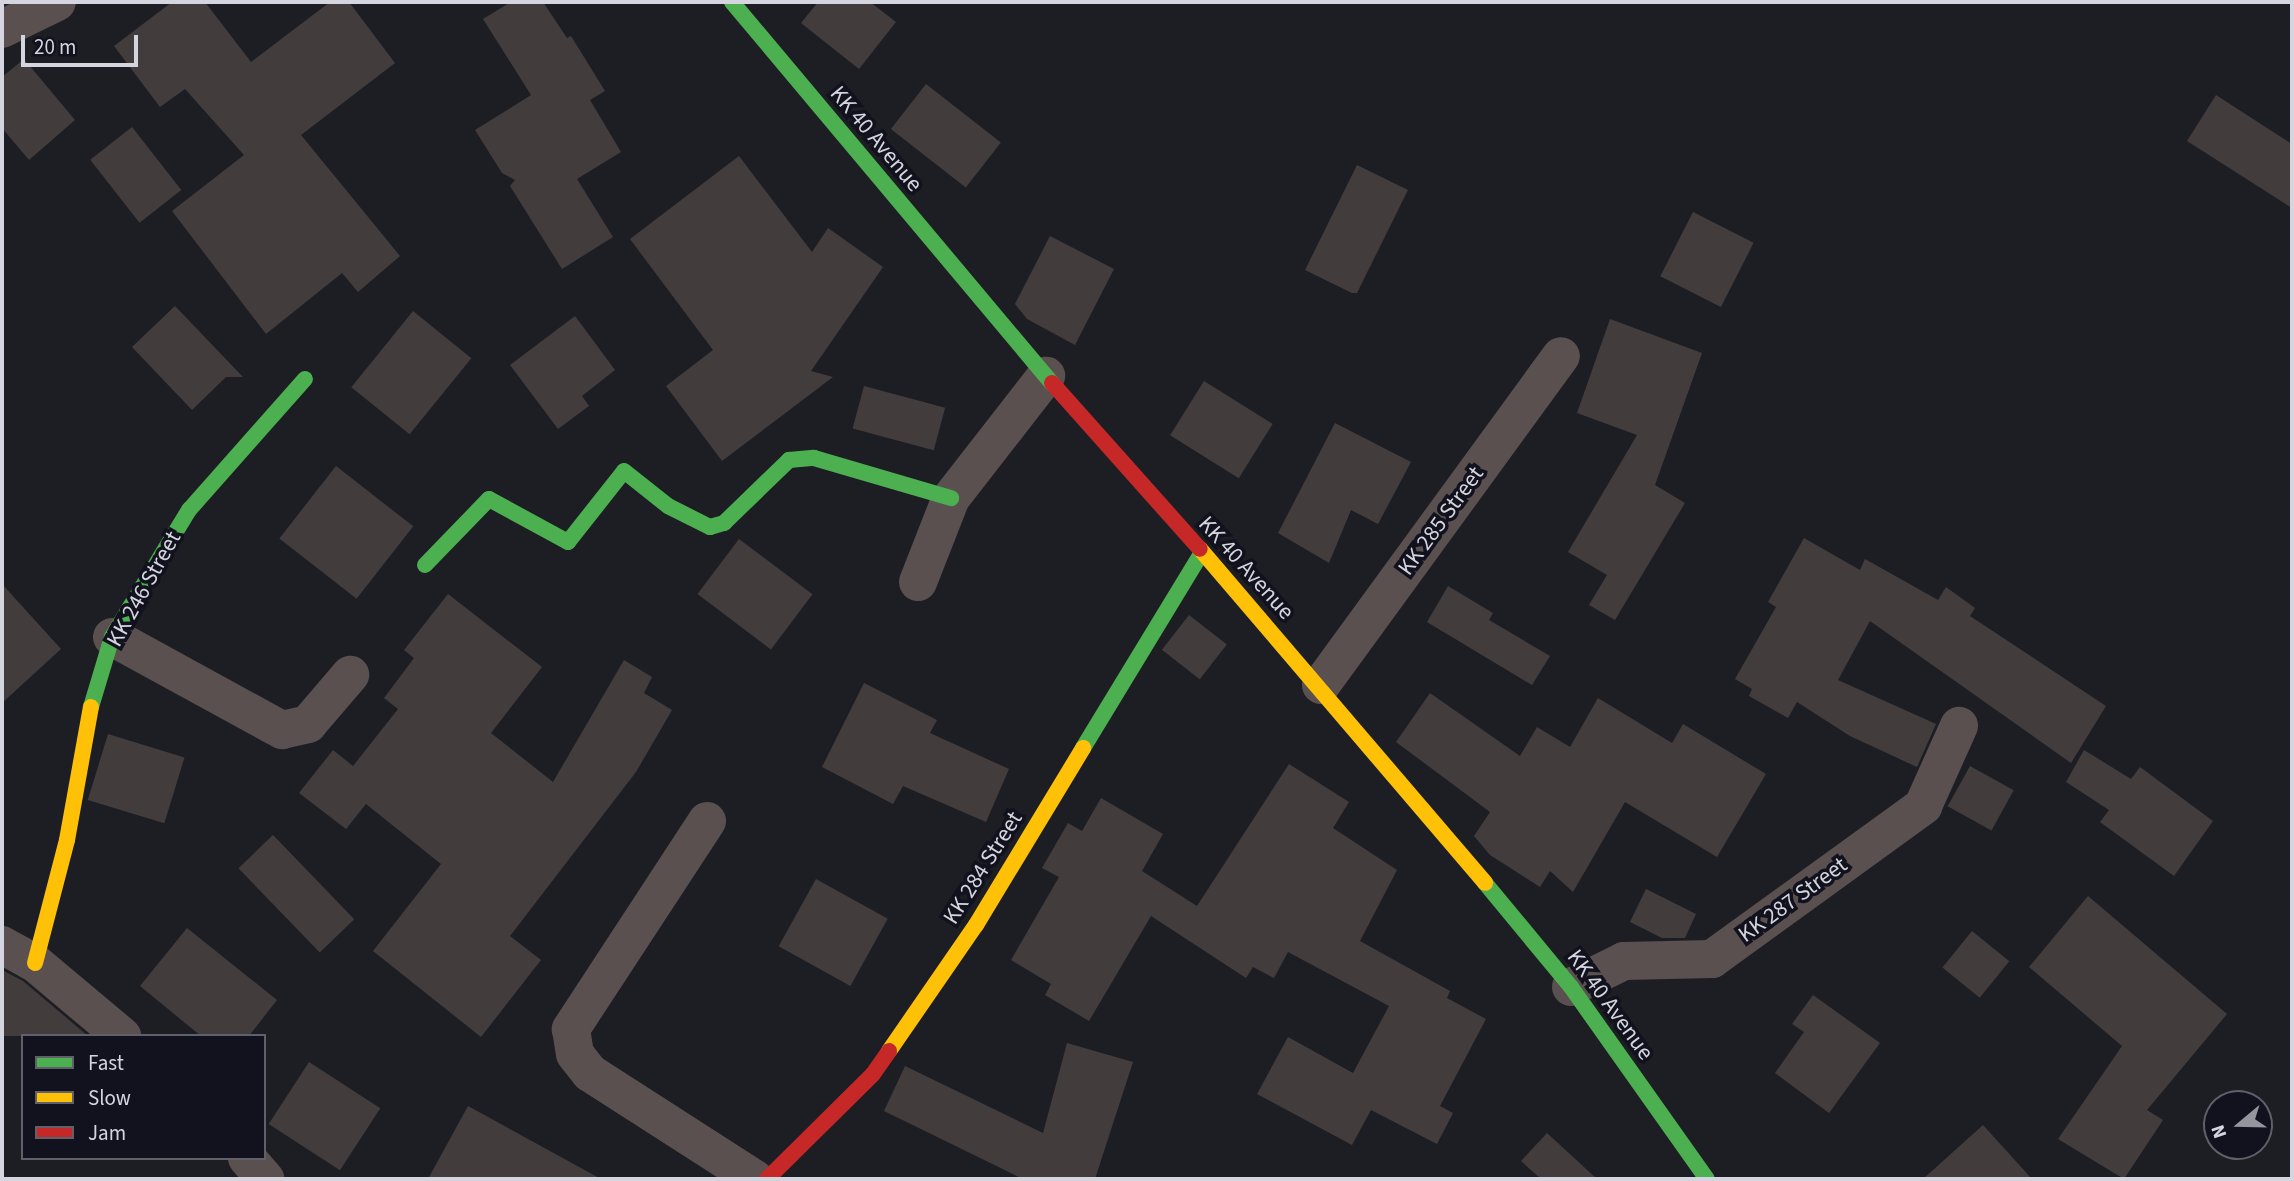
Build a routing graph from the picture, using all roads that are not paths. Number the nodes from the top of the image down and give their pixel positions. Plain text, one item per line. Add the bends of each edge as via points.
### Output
1 (57, 2) edge
2 (732, 2) edge
3 (2, 29) edge
4 (1561, 356) dead end
5 (1046, 376) junction
6 (305, 379) dead end
7 (951, 498) junction
8 (1202, 552) junction
9 (425, 565) dead end
10 (918, 582) dead end
11 (113, 637) junction
12 (350, 676) dead end
13 (1321, 685) junction
14 (1959, 726) dead end
15 (707, 821) dead end
16 (2, 946) edge
17 (35, 964) junction
18 (1571, 987) junction
19 (120, 1034) edge
20 (249, 1160) edge
21 (265, 1179) edge
22 (755, 1179) edge
23 (767, 1179) edge
24 (1706, 1179) edge

1 - 3 street
2 - 5 street, KK 40 Avenue
4 - 13 street, KK 285 Street
5 - 7 street
5 - 8 street, KK 40 Avenue
6 - 11 street, KK 246 Street via 189,510
7 - 9 street via 814,458 789,460 724,523 710,527 668,506 624,471 568,542 489,499
7 - 10 street
8 - 13 street, KK 40 Avenue
8 - 23 street, KK 284 Street via 976,925 873,1074
11 - 12 street via 282,730 308,724
11 - 17 street, KK 246 Street via 89,715 67,840
13 - 18 street, KK 40 Avenue
14 - 18 street, KK 287 Street via 1923,806 1712,959 1624,961
15 - 22 street via 572,1029 575,1055 590,1073
16 - 17 street
17 - 19 street
18 - 24 street, KK 40 Avenue
20 - 21 street

